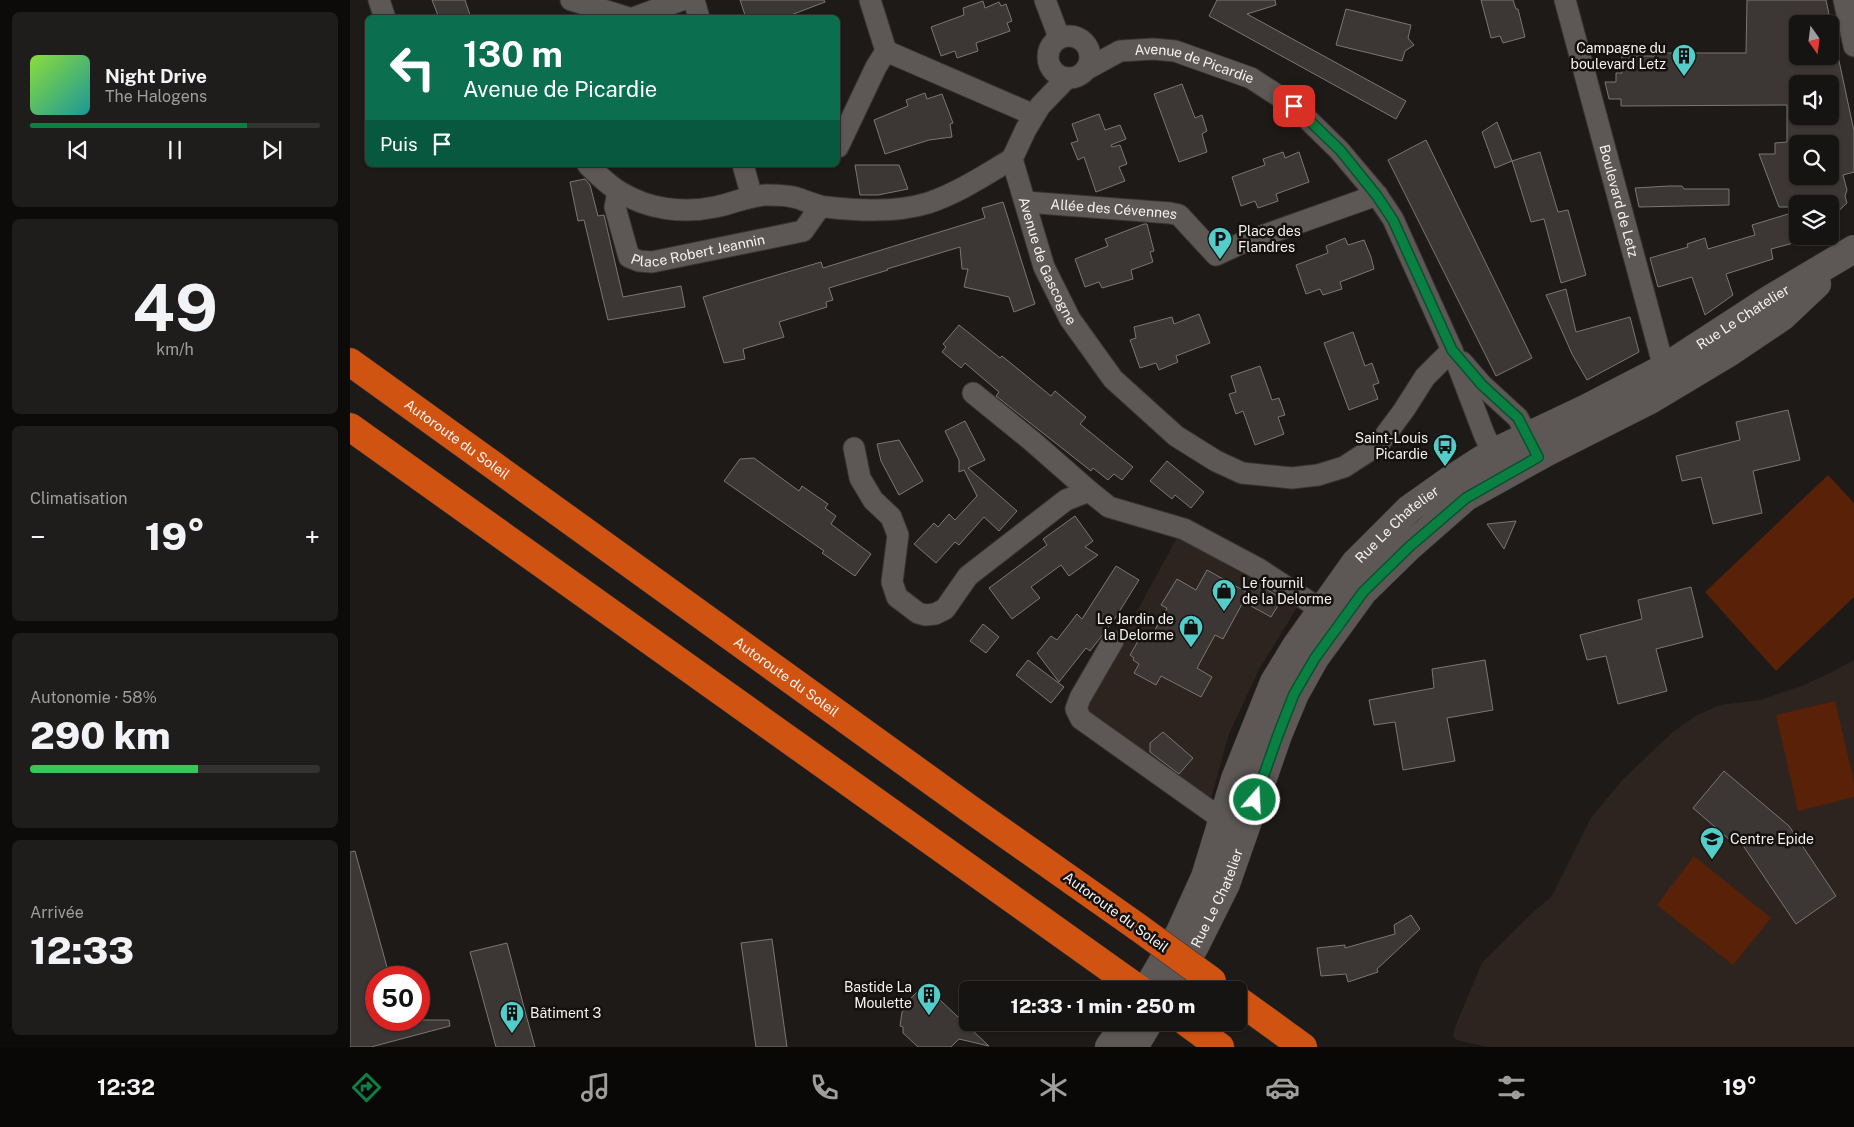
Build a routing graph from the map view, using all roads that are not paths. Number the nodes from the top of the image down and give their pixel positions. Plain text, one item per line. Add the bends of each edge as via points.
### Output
1 (379, 0) edge
2 (571, 0) edge
3 (682, 0) edge
4 (694, 0) edge
5 (870, 0) edge
6 (1045, 0) edge
7 (1565, 0) edge
8 (1844, 0) edge
9 (384, 15) edge
10 (621, 15) edge
11 (640, 15) edge
12 (698, 15) edge
13 (1059, 37) junction
14 (1081, 39) junction
15 (1854, 46) edge
16 (886, 51) junction
17 (1120, 51) junction
18 (1049, 66) junction
19 (1087, 69) junction
20 (1067, 78) junction
21 (1037, 111) junction
22 (840, 143) edge
23 (1012, 159) junction
24 (590, 167) edge
25 (744, 167) edge
26 (618, 192) junction
27 (752, 196) junction
28 (1377, 196) junction
29 (1025, 202) junction
30 (820, 206) junction
31 (1854, 249) edge
32 (1452, 350) junction
33 (350, 362) edge
34 (1664, 368) junction
35 (973, 393) dead end
36 (1650, 400) junction
37 (350, 427) edge
38 (1532, 446) junction
39 (854, 448) dead end
40 (1498, 464) junction
41 (1089, 492) junction
42 (1331, 616) junction
43 (1113, 641) dead end
44 (1223, 820) junction
45 (1127, 981) edge
46 (1151, 981) edge
47 (1174, 981) edge
48 (1211, 981) edge
49 (1247, 1007) edge
50 (1121, 1031) edge
51 (1144, 1031) edge
52 (1197, 1031) edge
53 (1110, 1047) edge
54 (1134, 1047) edge
55 (1220, 1047) edge
56 (1303, 1047) edge

1 - 9 street
2 - 10 street
3 - 11 street
4 - 12 street
5 - 16 street
6 - 13 street
7 - 34 street, Boulevard de Letz
8 - 15 street
13 - 14 street via 1070,35
13 - 18 street via 1047,55
14 - 17 street, Avenue de Picardie
14 - 19 street via 1091,58
16 - 21 street
16 - 22 street
17 - 19 street, Avenue de Picardie
17 - 28 street, Avenue de Picardie via 1174,51 1251,78 1294,106 1340,150
18 - 20 street via 1057,75
18 - 21 street
19 - 20 street via 1078,76
20 - 21 street
21 - 23 street
23 - 29 street, Avenue de Gascogne
23 - 30 street via 970,184 927,203 888,210
24 - 26 street
25 - 27 street
26 - 27 street via 645,204 670,210 715,207
26 - 30 street, Place Robert Jeannin via 615,208 629,257 652,262 803,231
27 - 30 street via 795,197
28 - 29 street, Allée des Cévennes via 1216,255 1180,215
28 - 32 street, Avenue de Picardie via 1393,220
29 - 32 street, Avenue de Gascogne via 1044,267 1070,319 1113,379 1176,436 1242,473 1292,478 1318,475 1344,466 1378,444 1425,377
31 - 34 main road, Rue Le Chatelier
31 - 36 main road, Rue Le Chatelier via 1782,317
32 - 38 street, Avenue de Picardie via 1482,385 1518,418
32 - 40 street, Avenue de Picardie
33 - 48 highway, Autoroute du Soleil, bridge
34 - 36 street
34 - 38 main road, Rue Le Chatelier via 1585,409
35 - 41 street
36 - 38 main road, Rue Le Chatelier
37 - 45 highway
38 - 40 main road, Rue Le Chatelier
39 - 41 street via 860,478 873,500 891,517 898,535 892,582 897,597 918,613 926,615 945,609 968,576 1066,500
40 - 42 main road, Rue Le Chatelier via 1450,480 1409,509 1355,563
41 - 42 street via 1109,507 1184,529 1259,569
42 - 44 main road, Rue Le Chatelier via 1296,646 1274,682 1238,770
42 - 47 main road, Rue Le Chatelier via 1315,658 1294,694 1226,884
43 - 44 street via 1080,698 1076,709 1081,719
44 - 46 main road, Rue Le Chatelier via 1205,877 1180,932
49 - 56 highway
50 - 53 main road
51 - 54 main road
52 - 55 highway

